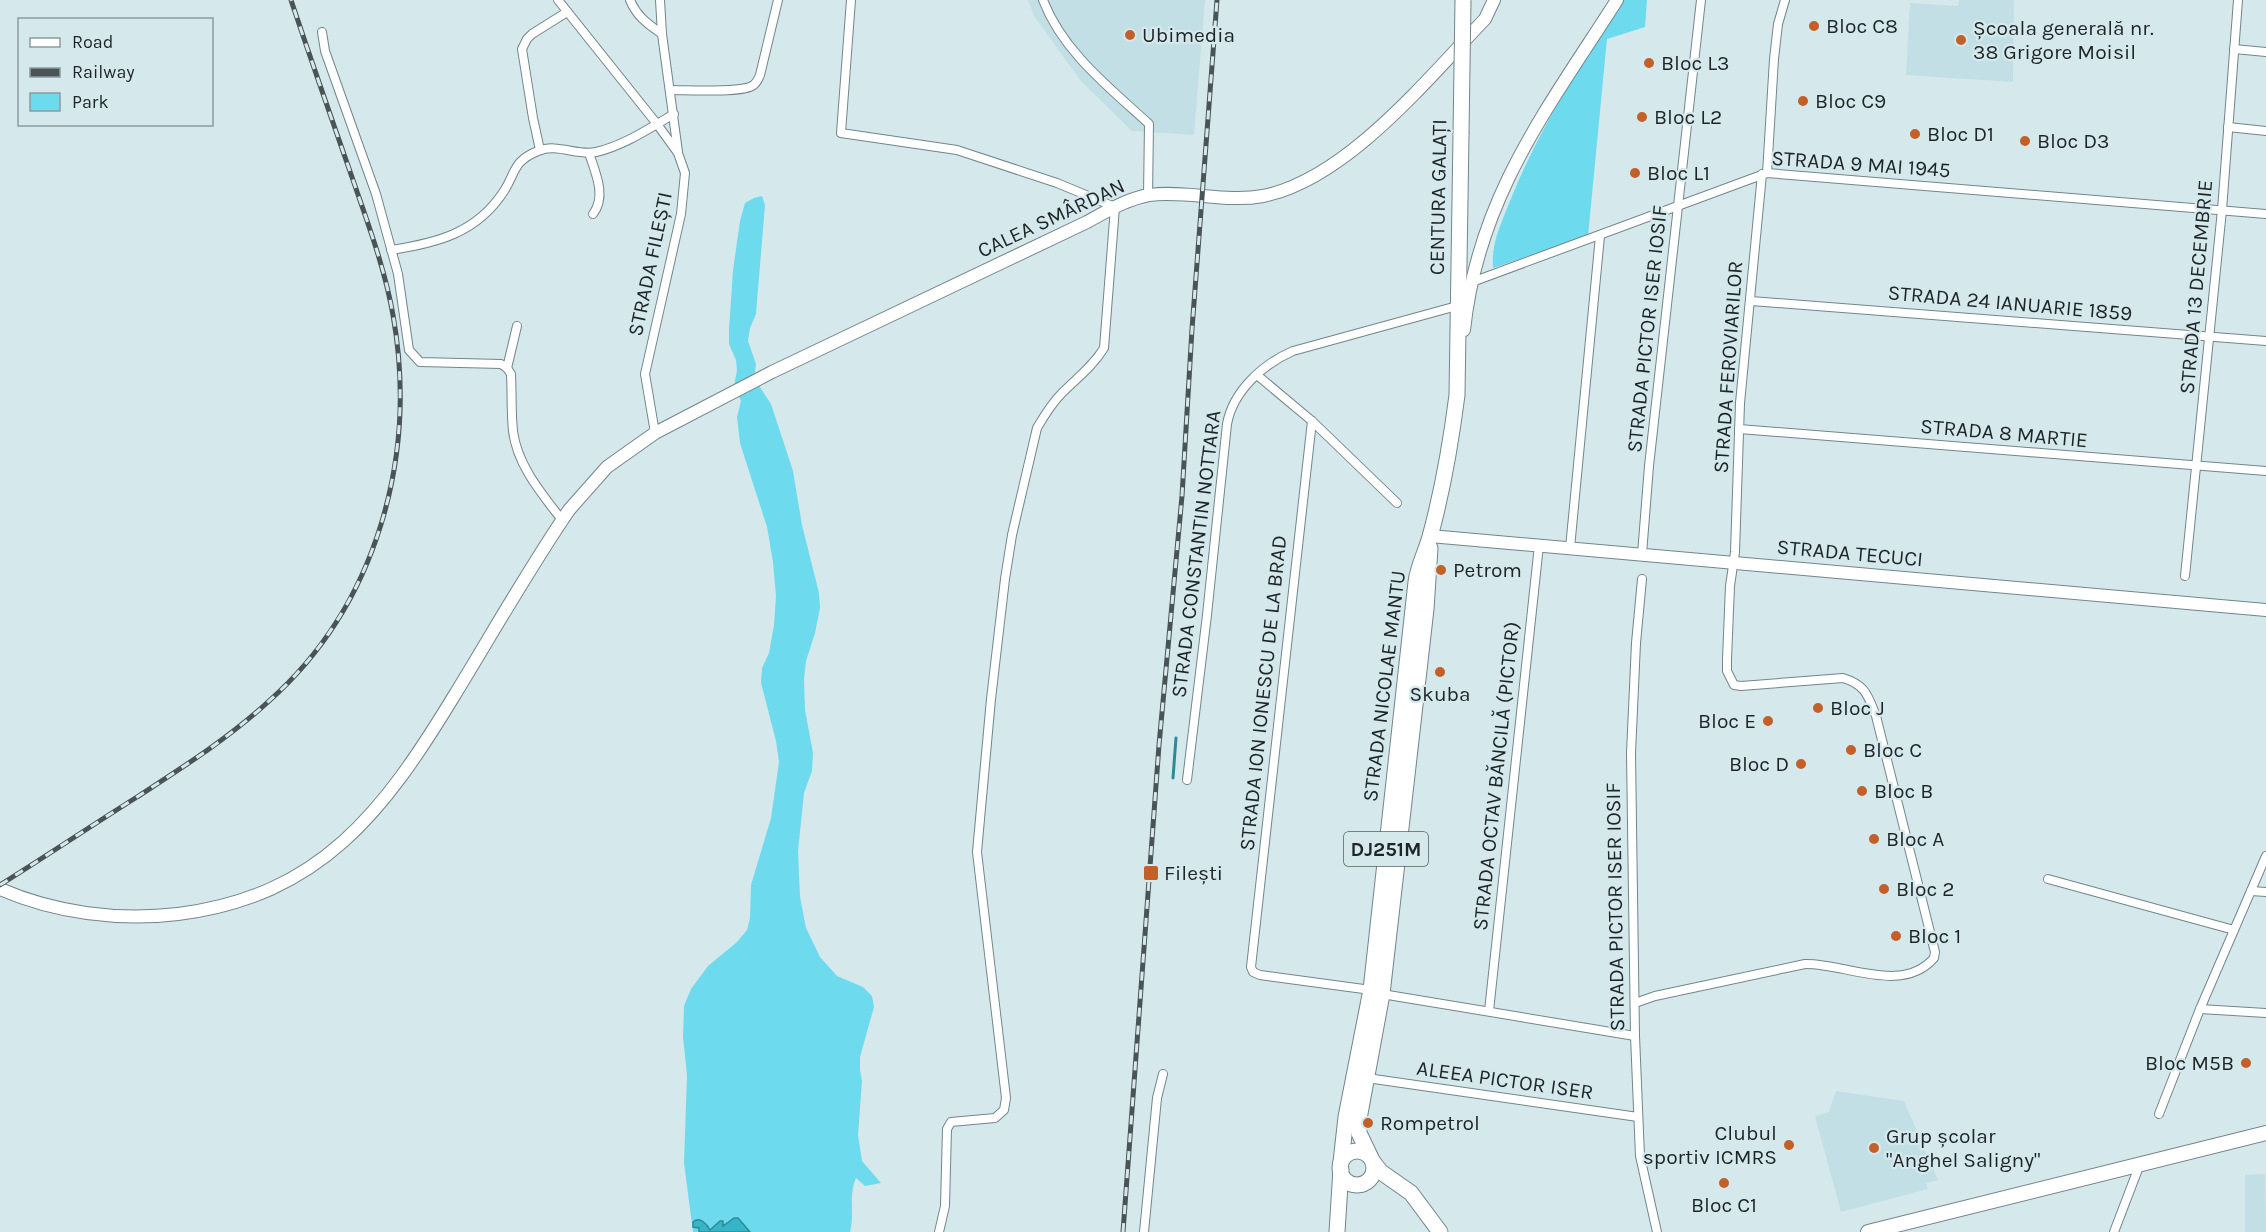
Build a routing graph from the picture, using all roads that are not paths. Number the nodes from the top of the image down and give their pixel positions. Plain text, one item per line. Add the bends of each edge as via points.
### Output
1 (558, 0) edge
2 (630, 0) edge
3 (660, 0) edge
4 (778, 0) edge
5 (851, 0) edge
6 (1043, 0) edge
7 (1463, 0) edge
8 (1494, 0) edge
9 (1617, 0) edge
10 (1701, 0) edge
11 (1785, 0) edge
12 (2238, 0) edge
13 (567, 12) junction
14 (322, 32) dead end
15 (662, 34) junction
16 (2234, 50) junction
17 (2266, 52) edge
18 (671, 90) junction
19 (674, 114) junction
20 (657, 124) junction
21 (2228, 127) junction
22 (2266, 130) edge
23 (540, 150) junction
24 (589, 153) junction
25 (678, 153) junction
26 (1765, 174) junction
27 (1148, 196) junction
28 (1115, 207) junction
29 (1677, 208) junction
30 (2222, 210) junction
31 (593, 214) dead end
32 (2266, 214) edge
33 (1600, 236) junction
34 (391, 250) junction
35 (1472, 282) junction
36 (1751, 302) junction
37 (1457, 306) junction
38 (517, 326) dead end
39 (2210, 337) junction
40 (2266, 341) edge
41 (507, 368) junction
42 (1257, 375) junction
43 (1457, 395) junction
44 (1312, 421) junction
45 (1739, 429) junction
46 (655, 433) junction
47 (2196, 466) junction
48 (2266, 471) edge
49 (1397, 503) dead end
50 (562, 520) junction
51 (1430, 536) junction
52 (1539, 545) junction
53 (1570, 548) junction
54 (1642, 554) junction
55 (1734, 563) junction
56 (2185, 576) dead end
57 (1642, 579) dead end
58 (2266, 610) edge
59 (1187, 780) dead end
60 (2266, 855) edge
61 (2048, 879) dead end
62 (0, 889) edge
63 (2251, 891) junction
64 (2266, 892) edge
65 (2234, 930) junction
66 (1376, 992) junction
67 (1635, 1003) junction
68 (2200, 1009) junction
69 (1489, 1011) junction
70 (2266, 1013) edge
71 (1635, 1036) junction
72 (1163, 1074) dead end
73 (1367, 1078) junction
74 (2158, 1114) dead end
75 (1638, 1117) junction
76 (2266, 1133) edge
77 (1371, 1159) junction
78 (2140, 1163) junction
79 (1341, 1166) junction
80 (1364, 1182) junction
81 (1416, 1200) junction
82 (1337, 1224) edge
83 (939, 1232) edge
84 (1144, 1232) edge
85 (1440, 1232) edge
86 (1658, 1232) edge
87 (1868, 1232) edge
88 (2114, 1232) edge

1 - 13 street, STRADA FILEȘTI
2 - 15 street via 643,21
3 - 15 street
4 - 18 street via 756,83 737,89
5 - 28 street via 841,133 957,150 1058,183
6 - 27 street via 1051,20 1086,66 1149,124
7 - 37 highway, CENTURA GALAȚI, bridge
8 - 27 main road, CALEA SMÂRDAN via 1485,19 1390,117 1311,178 1247,198
9 - 35 main road, DJ251M via 1508,177 1481,244
10 - 29 street, STRADA PICTOR ISER IOSIF
11 - 26 street, STRADA FEROVIARILOR via 1778,24
12 - 16 street, STRADA 13 DECEMBRIE
13 - 20 street, STRADA FILEȘTI
13 - 23 street via 532,34 522,49
14 - 34 street
15 - 18 street
16 - 17 street
16 - 21 street, STRADA 13 DECEMBRIE
18 - 19 street
19 - 20 street
19 - 25 street
20 - 24 street
20 - 25 street, STRADA FILEȘTI
21 - 22 street
21 - 30 street, STRADA 13 DECEMBRIE
23 - 24 street
23 - 34 street via 521,161 496,202 455,235
24 - 31 street via 600,199
25 - 46 street, STRADA FILEȘTI via 685,173 681,214 645,374
26 - 29 street, STRADA 9 MAI 1945
26 - 30 street, STRADA 9 MAI 1945
26 - 36 street, STRADA FEROVIARILOR
27 - 28 main road, CALEA SMÂRDAN
28 - 46 main road, CALEA SMÂRDAN via 772,372
28 - 83 street via 1104,348 1096,361 1060,395 1037,428 1011,535 977,852 1006,1098 1004,1110 995,1118 951,1122 947,1129 945,1206
29 - 33 street, STRADA 9 MAI 1945
29 - 54 street, STRADA PICTOR ISER IOSIF
30 - 32 street, STRADA 9 MAI 1945
30 - 39 street, STRADA 13 DECEMBRIE
33 - 35 street, STRADA 9 MAI 1945
33 - 53 street
34 - 41 street via 409,350 415,358 420,362 501,364
35 - 43 main road, DJ251M
36 - 39 street, STRADA 24 IANUARIE 1859
36 - 45 street, STRADA FEROVIARILOR
37 - 42 street, STRADA CONSTANTIN NOTTARA via 1293,351
37 - 43 highway, CENTURA GALAȚI
38 - 41 street
39 - 40 street, STRADA 24 IANUARIE 1859
39 - 47 street, STRADA 13 DECEMBRIE
41 - 50 street via 511,374 513,429 518,450 535,484
42 - 44 street
42 - 59 street, STRADA CONSTANTIN NOTTARA via 1237,396 1227,424
43 - 51 highway, DJ251M via 1449,455
44 - 49 street
44 - 66 street, STRADA ION IONESCU DE LA BRAD via 1251,970 1260,975
45 - 47 street, STRADA 8 MARTIE
45 - 55 street, STRADA FEROVIARILOR
46 - 50 main road, CALEA SMÂRDAN via 607,467
47 - 48 street, STRADA 8 MARTIE
47 - 56 street, STRADA 13 DECEMBRIE
50 - 62 main road, CALEA SMÂRDAN via 423,746 379,807 323,858 279,885 247,898 211,910 147,917 85,913 23,899
51 - 52 main road, STRADA TECUCI
51 - 66 highway, DJ251M via 1426,609
52 - 53 main road, STRADA TECUCI
52 - 69 street, STRADA OCTAV BĂNCILĂ (PICTOR)
53 - 54 main road, STRADA TECUCI
54 - 55 main road, STRADA TECUCI
55 - 58 main road, STRADA TECUCI
55 - 67 street, STRADA FEROVIARILOR via 1727,671 1734,685 1843,678 1864,689 1876,716 1934,958 1912,972 1890,976 1805,964
57 - 67 street, STRADA PICTOR ISER IOSIF via 1631,753
60 - 63 street
61 - 65 street
63 - 64 street
63 - 65 street
65 - 68 street
66 - 69 street
66 - 73 highway, DJ251M
66 - 79 highway, DJ251M via 1346,1117
67 - 71 street, STRADA PICTOR ISER IOSIF
68 - 70 street
68 - 74 street
69 - 71 street
71 - 75 street, STRADA PICTOR ISER IOSIF
72 - 84 street via 1157,1098
73 - 75 street, ALEEA PICTOR ISER
73 - 77 highway, DJ251M via 1359,1133
75 - 86 street, STRADA PICTOR ISER IOSIF via 1642,1172
76 - 78 main road
77 - 79 highway via 1354,1151 1348,1153
77 - 80 highway, DJ251M via 1373,1173
77 - 81 highway
78 - 87 main road
78 - 88 street
79 - 80 highway via 1342,1174 1350,1182
79 - 82 highway, DJ251M
80 - 81 highway via 1392,1187
80 - 82 highway, DJ251M via 1350,1192
81 - 85 highway

